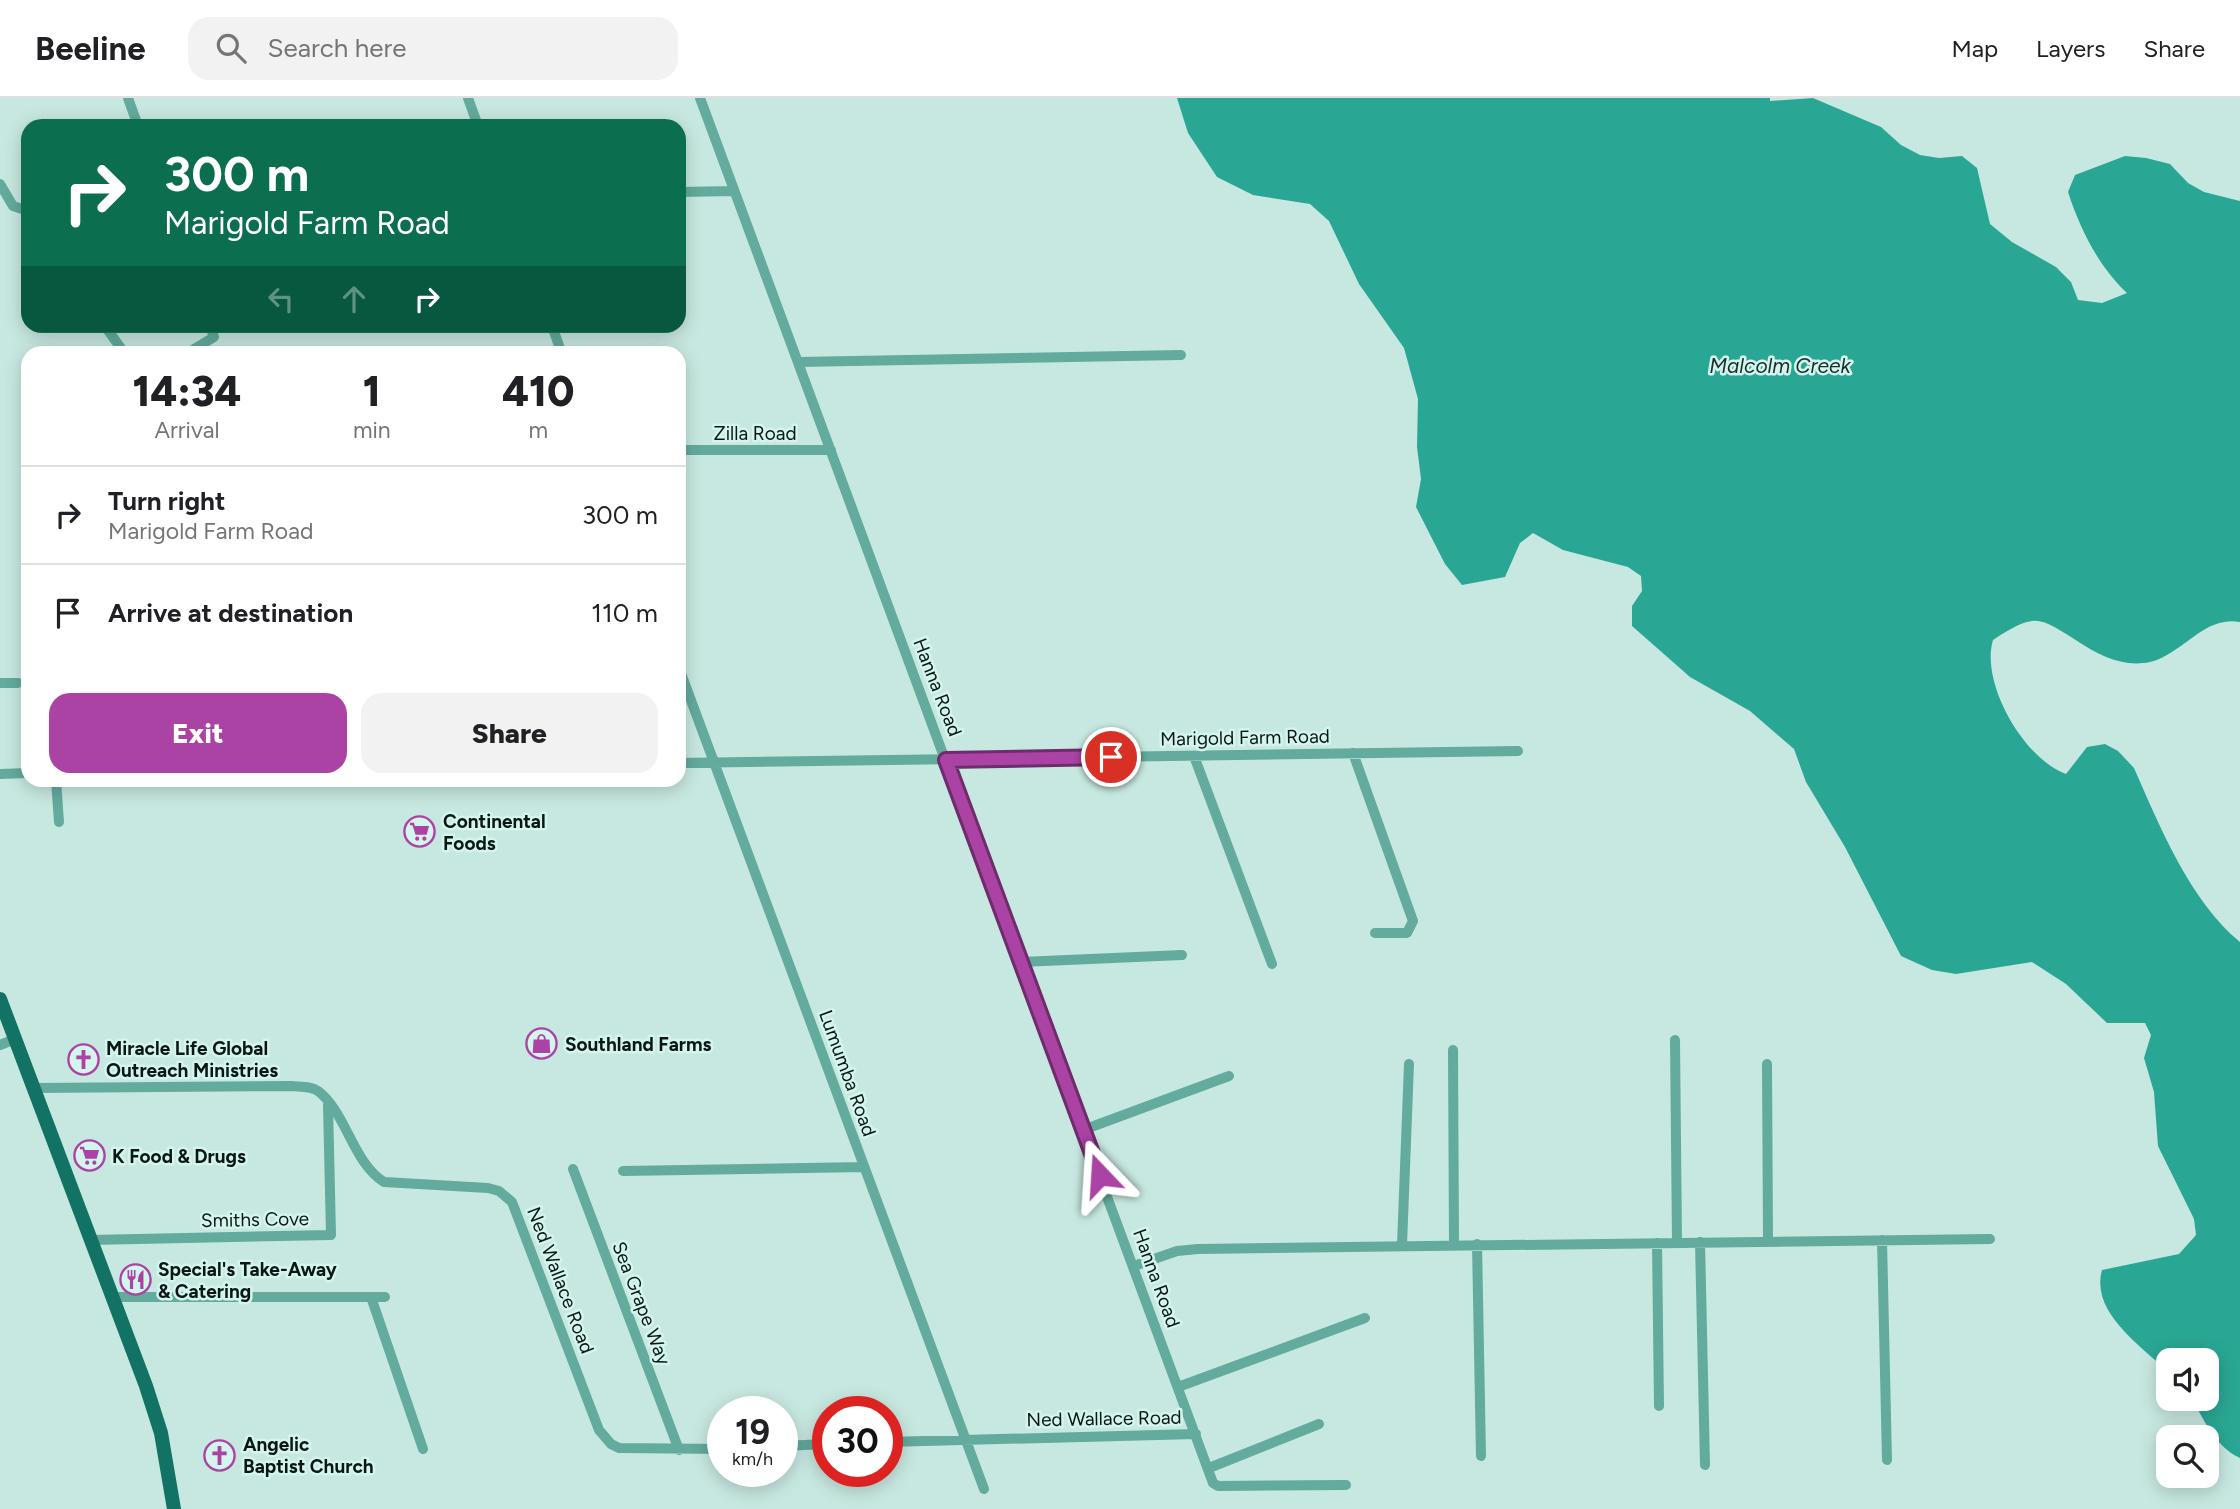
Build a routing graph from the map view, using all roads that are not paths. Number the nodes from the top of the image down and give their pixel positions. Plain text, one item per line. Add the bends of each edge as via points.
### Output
1 (128, 98) edge
2 (468, 98) edge
3 (700, 98) edge
4 (136, 119) edge
5 (476, 119) edge
6 (0, 184) edge
7 (734, 191) junction
8 (686, 192) edge
9 (21, 209) edge
10 (213, 333) edge
11 (199, 346) edge
12 (1181, 355) dead end
13 (798, 362) junction
14 (686, 450) edge
15 (831, 450) junction
16 (0, 683) edge
17 (18, 683) dead end
18 (686, 687) edge
19 (1518, 751) dead end
20 (1353, 753) junction
21 (1194, 756) junction
22 (946, 760) junction
23 (686, 763) edge
24 (714, 763) junction
25 (21, 773) edge
26 (0, 774) edge
27 (56, 787) edge
28 (59, 822) dead end
29 (1375, 933) dead end
30 (1182, 955) dead end
31 (1021, 962) junction
32 (1272, 964) dead end
33 (0, 999) edge
34 (15, 1039) junction
35 (1675, 1040) dead end
36 (0, 1045) edge
37 (1453, 1050) dead end
38 (1767, 1063) dead end
39 (1409, 1064) dead end
40 (1229, 1076) dead end
41 (33, 1088) junction
42 (328, 1104) junction
43 (1083, 1130) junction
44 (864, 1167) junction
45 (573, 1169) dead end
46 (624, 1171) dead end
47 (1990, 1239) dead end
48 (90, 1240) junction
49 (1882, 1240) junction
50 (1768, 1241) junction
51 (1657, 1242) junction
52 (1677, 1242) junction
53 (1699, 1242) junction
54 (1454, 1244) junction
55 (1477, 1244) junction
56 (1402, 1245) junction
57 (1134, 1266) junction
58 (111, 1297) junction
59 (371, 1297) junction
60 (385, 1297) dead end
61 (1365, 1318) dead end
62 (1178, 1387) junction
63 (1659, 1406) dead end
64 (1319, 1424) dead end
65 (1196, 1434) junction
66 (965, 1439) junction
67 (903, 1441) edge
68 (423, 1449) dead end
69 (707, 1449) edge
70 (679, 1450) junction
71 (1481, 1457) dead end
72 (1887, 1460) dead end
73 (1706, 1465) dead end
74 (1209, 1468) junction
75 (1346, 1485) dead end
76 (984, 1489) dead end
77 (174, 1509) edge

1 - 4 street
2 - 5 street
3 - 7 street, Hanna Road
6 - 9 street via 13,206
7 - 8 street
7 - 13 street, Hanna Road
10 - 11 street via 214,337
12 - 13 street
13 - 15 street, Hanna Road
14 - 15 street, Zilla Road
15 - 22 street, Hanna Road
16 - 17 street
18 - 24 street, Lumumba Road
19 - 20 street, Marigold Farm Road
20 - 21 street, Marigold Farm Road
20 - 29 street via 1413,921 1407,933
21 - 22 street, Marigold Farm Road
21 - 32 street
22 - 24 street, Marigold Farm Road
22 - 31 street, Hanna Road
23 - 24 street, Marigold Farm Road
24 - 44 street, Lumumba Road
25 - 26 street
27 - 28 street
30 - 31 street
31 - 43 street, Hanna Road
33 - 34 main road
34 - 36 street
34 - 41 main road
35 - 52 street
37 - 54 street
38 - 50 street
39 - 56 street
40 - 43 street
41 - 42 street, Ned Wallace Road via 296,1087 315,1089
41 - 48 main road
42 - 48 street, Smiths Cove via 331,1235
42 - 70 street, Ned Wallace Road via 371,1171 384,1182 488,1188 508,1198 604,1438 619,1448
43 - 57 street, Hanna Road
44 - 46 street
44 - 66 street, Lumumba Road
45 - 70 street, Sea Grape Way
47 - 49 street
48 - 58 main road
49 - 50 street
49 - 72 street
50 - 53 street
51 - 52 street
51 - 55 street
51 - 63 street
52 - 53 street
53 - 73 street
54 - 55 street
54 - 56 street
55 - 71 street
56 - 57 street via 1188,1249
57 - 62 street, Hanna Road
58 - 59 street
58 - 77 main road via 156,1415
59 - 60 street
59 - 68 street
61 - 62 street
62 - 65 street, Hanna Road
64 - 74 street
65 - 66 street, Ned Wallace Road
65 - 74 street, Hanna Road
66 - 67 street, Ned Wallace Road
66 - 76 street, Lumumba Road
69 - 70 street, Ned Wallace Road
74 - 75 street, Hanna Road via 1216,1486

